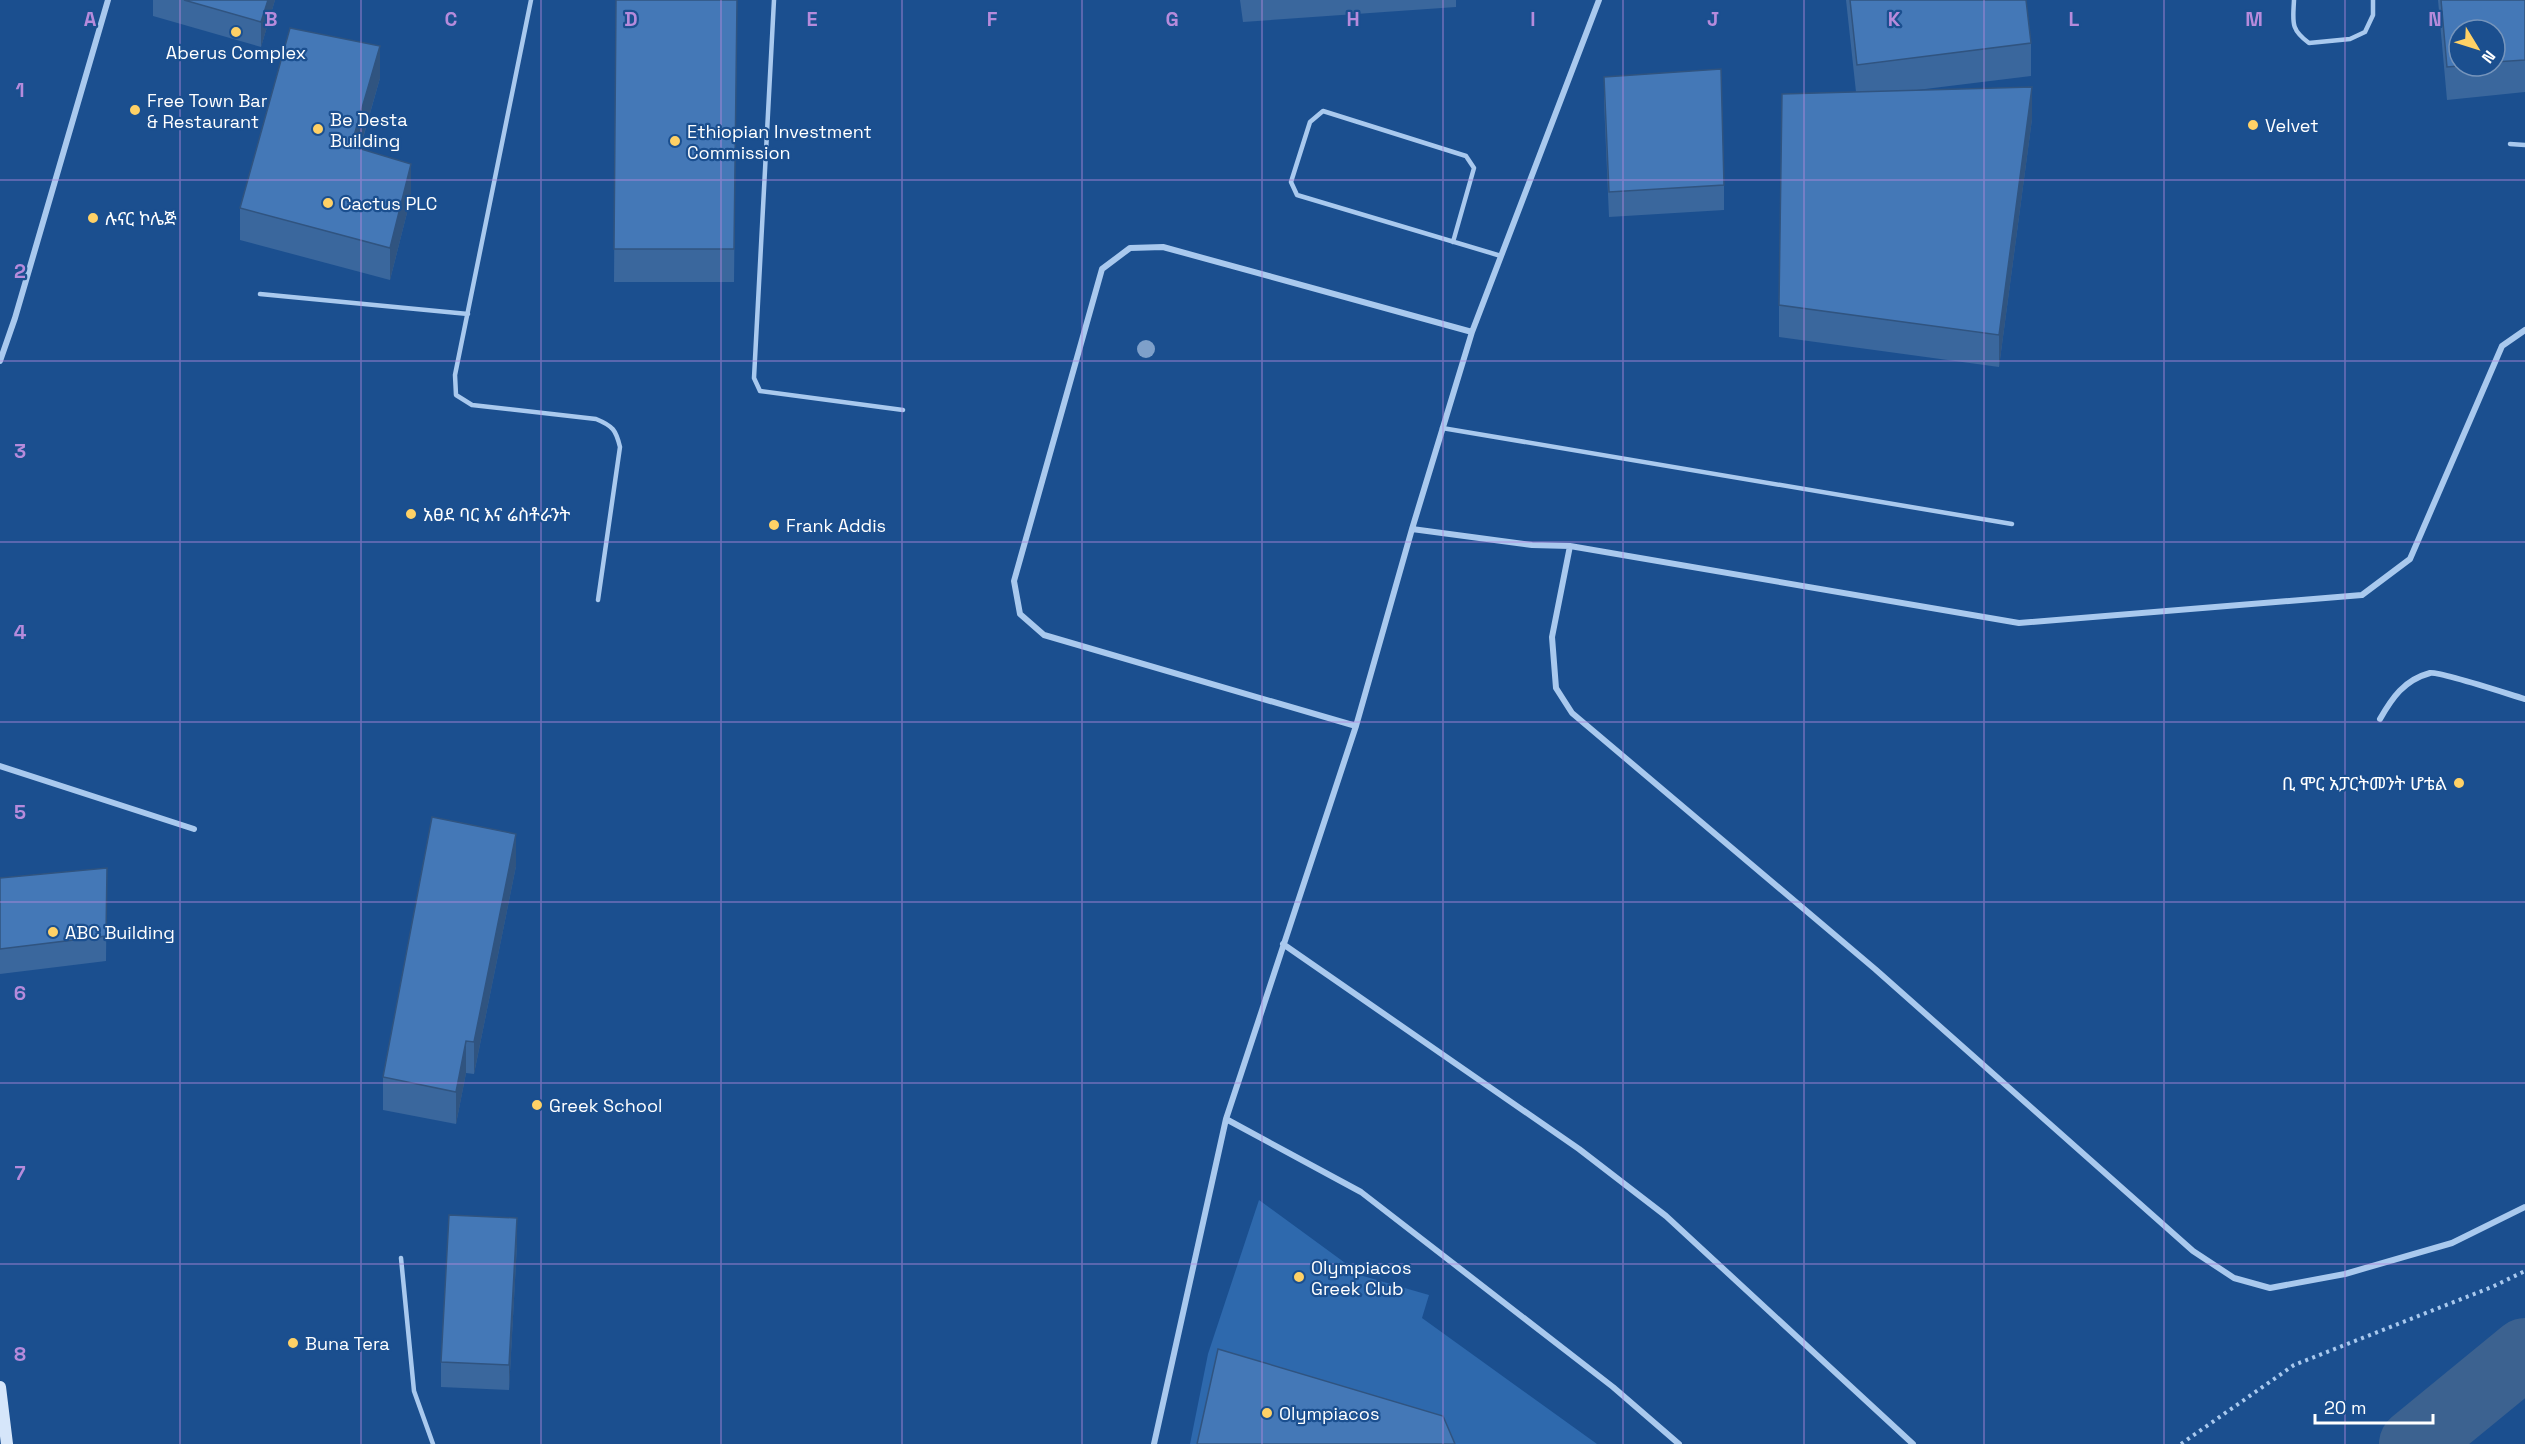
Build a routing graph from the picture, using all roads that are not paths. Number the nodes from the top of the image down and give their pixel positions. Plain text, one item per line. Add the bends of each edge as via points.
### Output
1 (108, 0) edge
2 (531, 0) edge
3 (774, 0) edge
4 (1599, 0) edge
5 (2294, 0) edge
6 (2373, 0) edge
7 (2510, 144) dead end
8 (2525, 145) edge
9 (1453, 242) junction
10 (1501, 256) junction
11 (260, 294) dead end
12 (468, 314) junction
13 (2525, 330) edge
14 (1472, 332) junction
15 (0, 361) edge
16 (903, 410) dead end
17 (1442, 428) junction
18 (2012, 524) dead end
19 (1412, 529) junction
20 (1570, 546) junction
21 (598, 600) dead end
22 (2525, 699) edge
23 (2380, 719) dead end
24 (1356, 726) junction
25 (0, 766) edge
26 (194, 829) dead end
27 (1283, 944) junction
28 (1226, 1119) junction
29 (2525, 1207) edge
30 (401, 1258) dead end
31 (0, 1387) edge
32 (7, 1444) edge
33 (433, 1444) edge
34 (1154, 1444) edge
35 (1678, 1444) edge
36 (1913, 1444) edge

1 - 15 street
2 - 12 lane
3 - 16 lane via 754,378 760,391
4 - 10 street
5 - 6 lane via 2293,25 2309,44 2350,39 2365,32 2373,15
7 - 8 lane
9 - 9 lane via 1297,195 1291,182 1310,122 1323,111 1466,156 1474,168
9 - 10 lane
10 - 14 street
11 - 12 lane
12 - 21 lane via 456,395 472,405 596,419 615,430 620,447
13 - 20 street via 2502,346 2410,559 2362,595 2019,623
14 - 17 street
14 - 24 street via 1163,246 1130,248 1102,269 1014,581 1020,614 1044,635
17 - 18 lane
17 - 19 street
19 - 20 street
19 - 24 street
20 - 29 street via 1552,637 1556,688 1572,713 1875,969 2193,1251 2234,1278 2270,1288 2345,1274 2452,1243
22 - 23 street via 2432,672 2393,695
24 - 27 street
25 - 26 street
27 - 28 street
27 - 36 street via 1570,1143 1666,1216
28 - 34 street
28 - 35 street via 1361,1192 1613,1387
30 - 33 lane via 414,1391
31 - 32 main road

